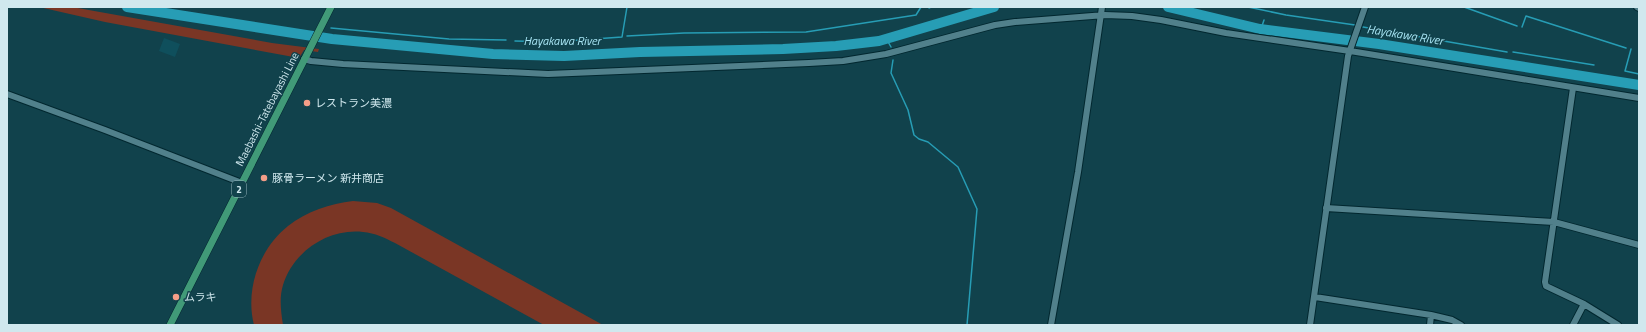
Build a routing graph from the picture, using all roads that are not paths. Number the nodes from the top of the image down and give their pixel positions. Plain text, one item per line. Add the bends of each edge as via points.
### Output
1 (331, 7) edge
2 (1365, 7) edge
3 (1101, 11) edge
4 (1351, 49) junction
5 (306, 56) junction
6 (1573, 88) junction
7 (7, 94) edge
8 (1639, 98) edge
9 (242, 183) junction
10 (1326, 208) junction
11 (1554, 222) junction
12 (1639, 245) edge
13 (1315, 297) junction
14 (1584, 304) junction
15 (1431, 315) junction
16 (170, 325) edge
17 (1051, 325) edge
18 (1310, 325) edge
19 (1430, 325) edge
20 (1461, 325) edge
21 (1573, 325) edge
22 (1618, 325) edge

1 - 5 main road, 2
2 - 4 street
3 - 4 street via 1226,33
3 - 5 street via 995,25 898,52 814,63 548,74 311,62
3 - 17 street via 1078,172
4 - 6 street
4 - 10 street
5 - 9 main road, Maebashi-Tatebayashi Line / 2
6 - 8 street
6 - 11 street
7 - 9 street
9 - 16 main road, Maebashi-Tatebayashi Line / 2
10 - 11 street
10 - 13 street
11 - 12 street
11 - 14 street via 1546,286
13 - 15 street
13 - 18 street
14 - 21 street
14 - 22 street
15 - 19 street
15 - 20 street

